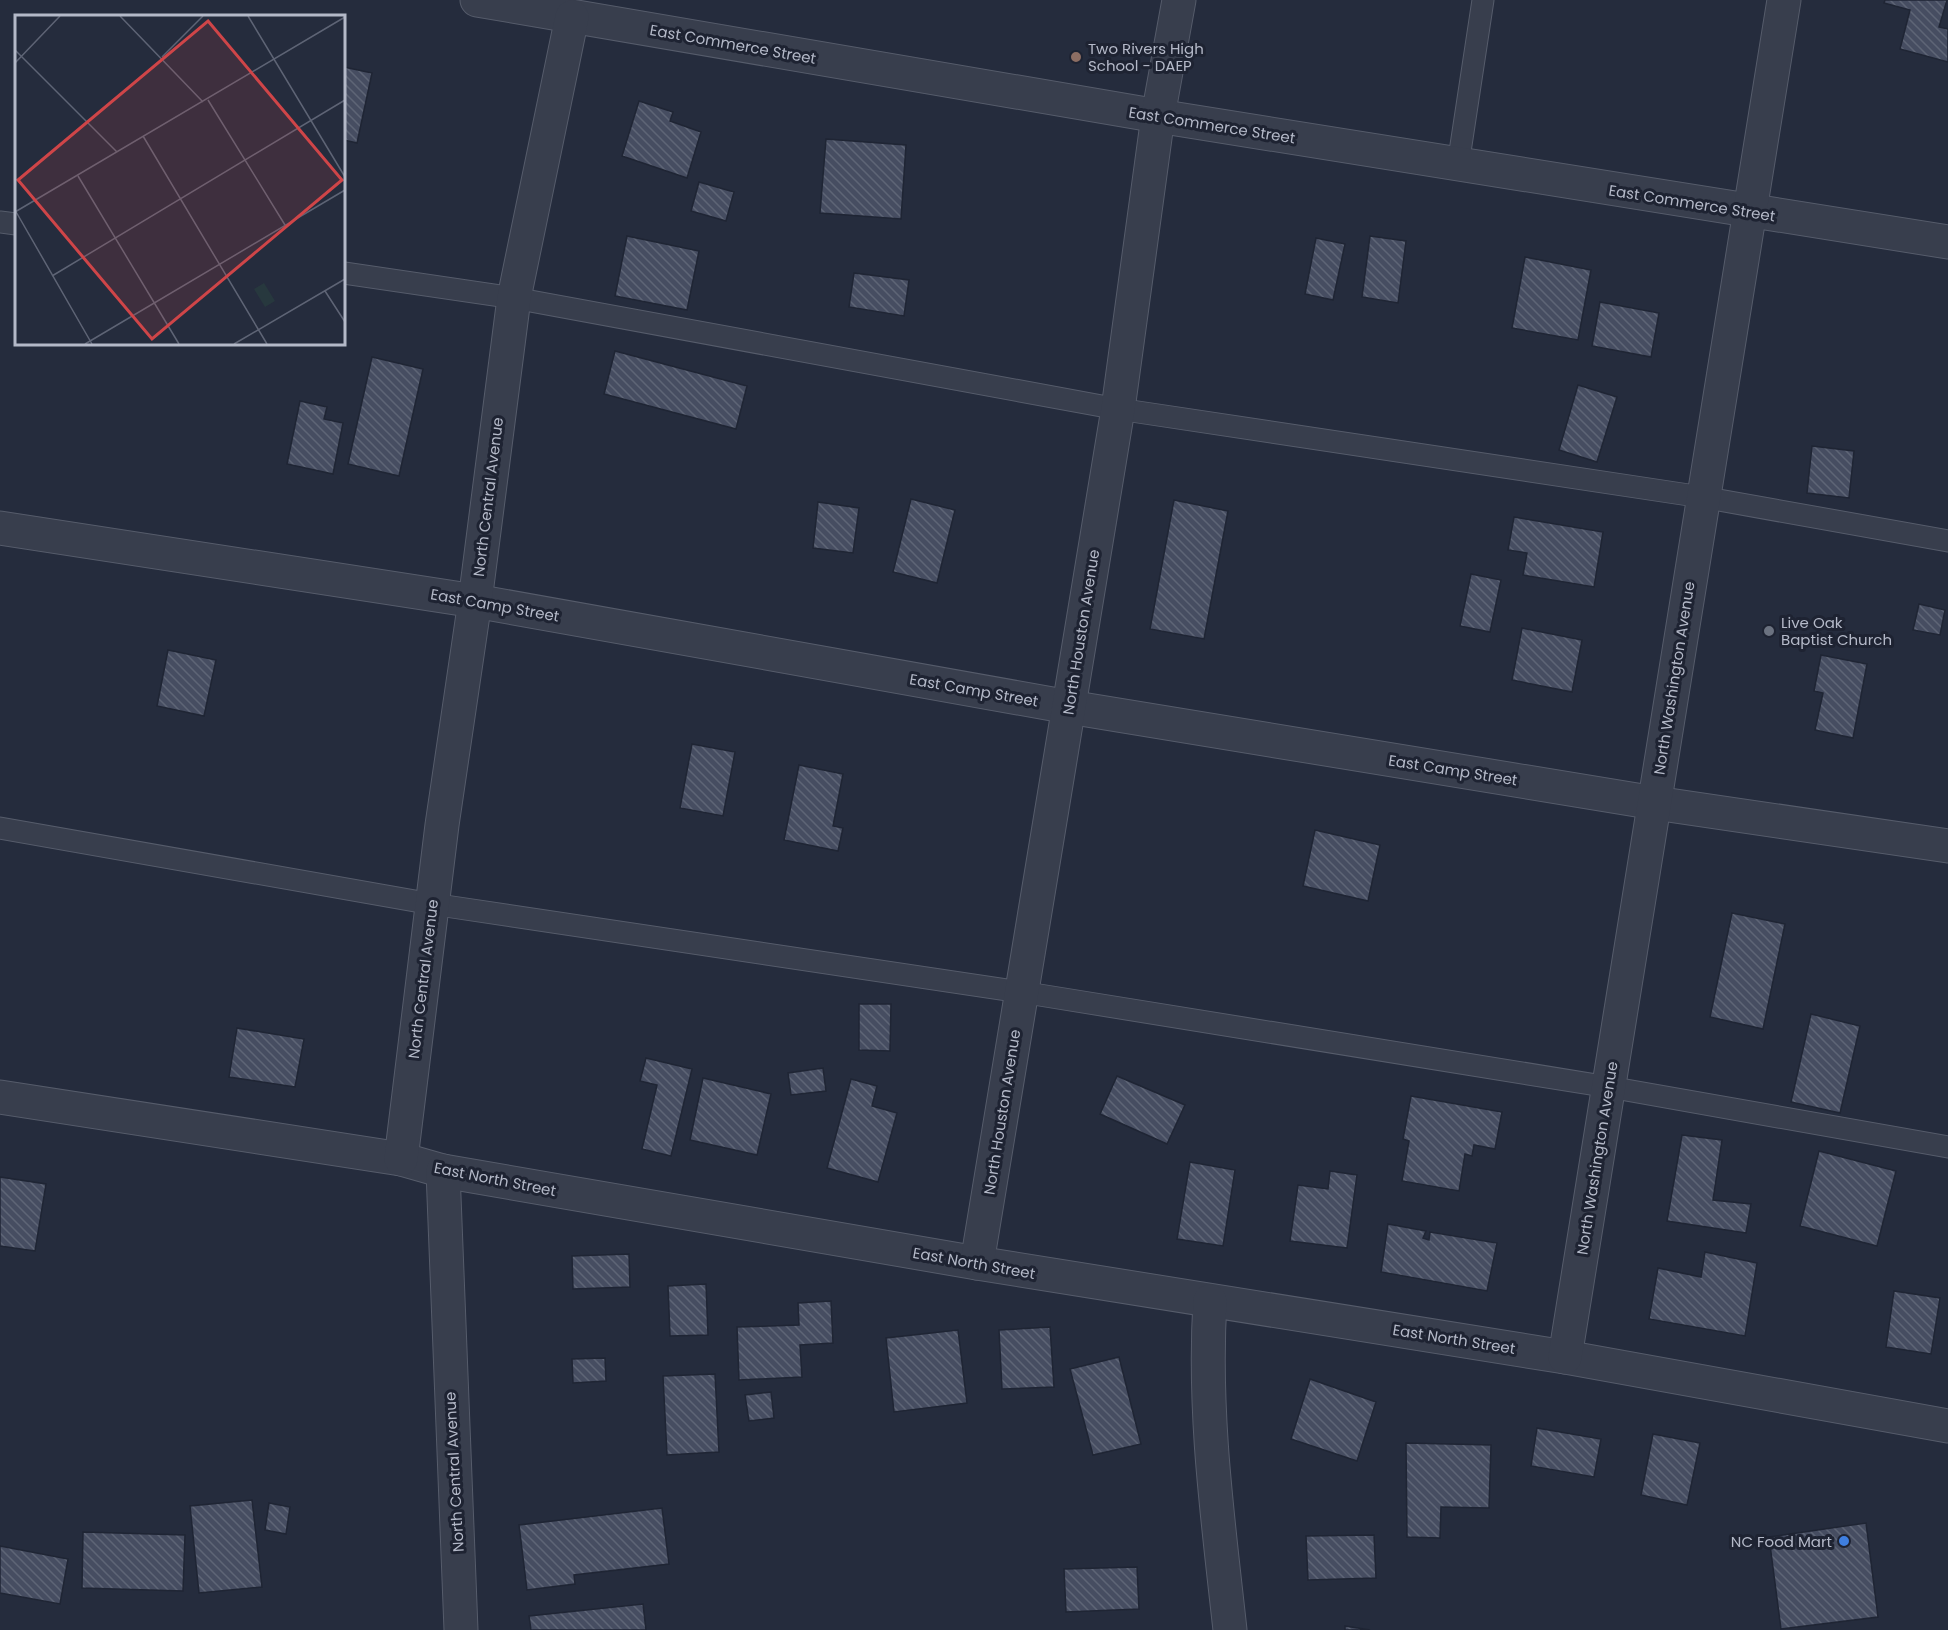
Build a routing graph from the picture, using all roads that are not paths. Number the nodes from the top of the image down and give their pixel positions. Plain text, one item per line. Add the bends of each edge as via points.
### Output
1 (477, 0) edge
2 (1179, 0) edge
3 (1484, 0) edge
4 (1784, 0) edge
5 (572, 17) junction
6 (1158, 117) junction
7 (1458, 165) junction
8 (1749, 213) junction
9 (0, 222) edge
10 (15, 224) edge
11 (1948, 242) edge
12 (345, 273) edge
13 (514, 298) junction
14 (1118, 409) junction
15 (1702, 496) junction
16 (0, 528) edge
17 (1948, 541) edge
18 (475, 601) junction
19 (1069, 707) junction
20 (1655, 803) junction
21 (0, 828) edge
22 (1948, 846) edge
23 (432, 904) junction
24 (1022, 992) junction
25 (1609, 1088) junction
26 (0, 1097) edge
27 (1948, 1147) edge
28 (401, 1159) junction
29 (443, 1171) junction
30 (976, 1263) junction
31 (1210, 1301) junction
32 (1565, 1357) junction
33 (1948, 1426) edge
34 (461, 1630) edge
35 (1230, 1630) edge

1 - 5 street, East Commerce Street
2 - 6 street, North Houston Avenue
3 - 7 lane
4 - 8 street, North Washington Avenue
5 - 6 street, East Commerce Street
5 - 13 street, North Central Avenue
6 - 7 street, East Commerce Street
6 - 14 street, North Houston Avenue
7 - 8 street, East Commerce Street
8 - 11 street, East Commerce Street
8 - 15 street, North Washington Avenue
9 - 10 lane
12 - 13 lane
13 - 14 lane
13 - 18 street, North Central Avenue
14 - 15 lane
14 - 19 street, North Houston Avenue
15 - 17 lane
15 - 20 street, North Washington Avenue
16 - 18 street, East Camp Street
18 - 19 street, East Camp Street
18 - 23 street, North Central Avenue
19 - 20 street, East Camp Street
19 - 24 street, North Houston Avenue
20 - 22 street, East Camp Street
20 - 25 street, North Washington Avenue
21 - 23 lane
23 - 24 lane
23 - 28 street, North Central Avenue
24 - 25 lane
24 - 30 street, North Houston Avenue
25 - 27 lane
25 - 32 street, North Washington Avenue
26 - 28 street, East North Street
28 - 29 street, East North Street
29 - 30 street, East North Street
29 - 34 street, North Central Avenue
30 - 31 street, East North Street
31 - 32 street, East North Street
31 - 35 street via 1206,1363 1210,1438
32 - 33 street, East North Street

